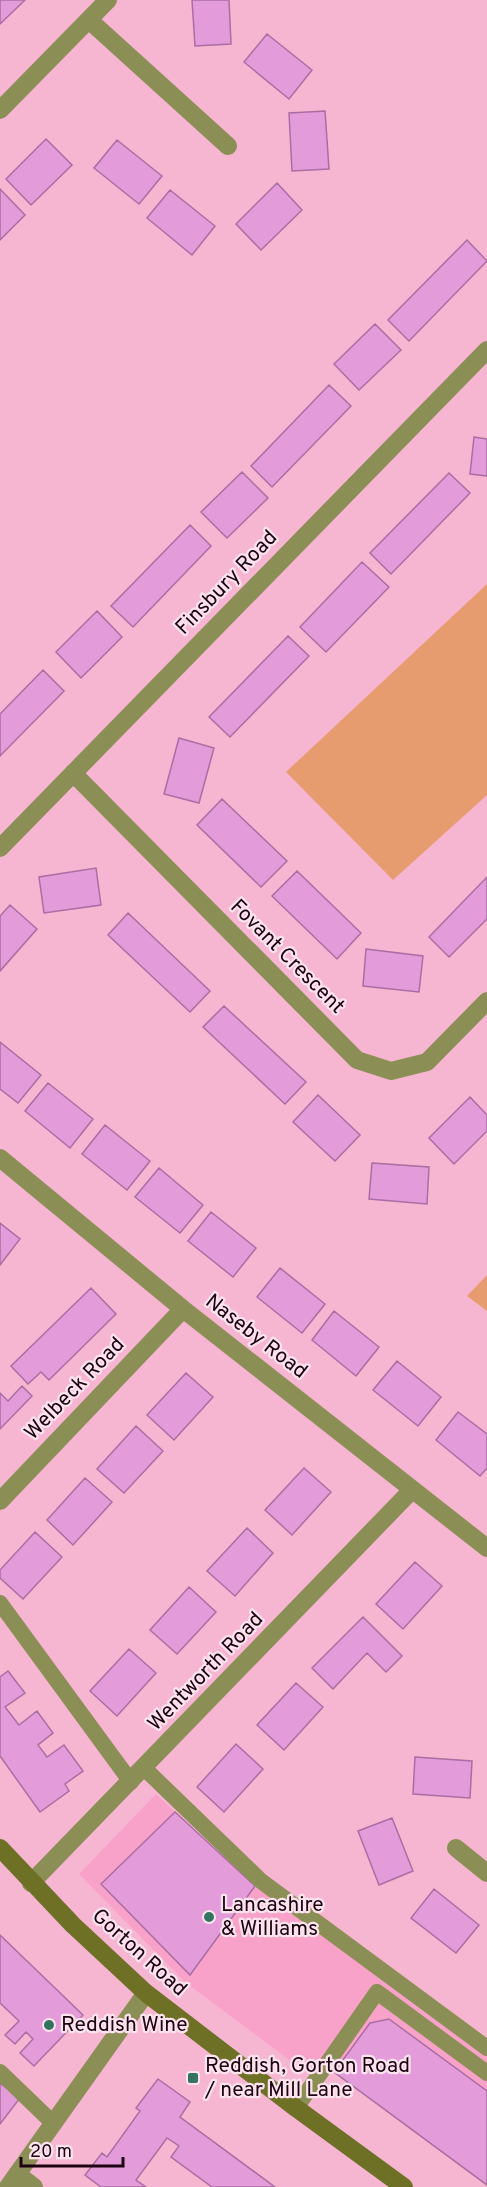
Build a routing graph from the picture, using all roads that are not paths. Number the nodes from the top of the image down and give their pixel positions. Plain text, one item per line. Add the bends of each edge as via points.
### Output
1 (108, 0) edge
2 (89, 20) junction
3 (0, 110) edge
4 (228, 146) dead end
5 (487, 350) edge
6 (73, 773) junction
7 (0, 849) edge
8 (487, 1001) edge
9 (0, 1158) edge
10 (183, 1309) junction
11 (412, 1490) junction
12 (0, 1501) edge
13 (487, 1548) edge
14 (0, 1603) edge
15 (144, 1768) junction
16 (130, 1782) junction
17 (0, 1848) edge
18 (456, 1848) dead end
19 (487, 1873) edge
20 (31, 1882) junction
21 (146, 1994) junction
22 (487, 2048) edge
23 (0, 2072) edge
24 (487, 2073) edge
25 (296, 2108) junction
26 (53, 2123) junction
27 (12, 2181) edge
28 (34, 2187) edge
29 (404, 2187) edge

1 - 2 street
2 - 3 street
2 - 4 street
5 - 6 street, Finsbury Road
6 - 7 street, Finsbury Road
6 - 8 street, Fovant Crescent via 357,1060 391,1071 427,1062
9 - 10 street, Naseby Road
10 - 11 street, Naseby Road
10 - 12 street, Welbeck Road
11 - 13 street, Naseby Road
11 - 15 street, Wentworth Road
14 - 16 lane
15 - 16 street, Wentworth Road
15 - 22 lane via 261,1881
16 - 20 street, Wentworth Road
17 - 20 main road, Gorton Road
18 - 19 street
20 - 21 main road, Gorton Road
21 - 25 main road, Gorton Road
21 - 26 street
23 - 26 lane
24 - 25 lane via 377,1992
25 - 29 main road, Gorton Road
26 - 27 street
27 - 28 street

